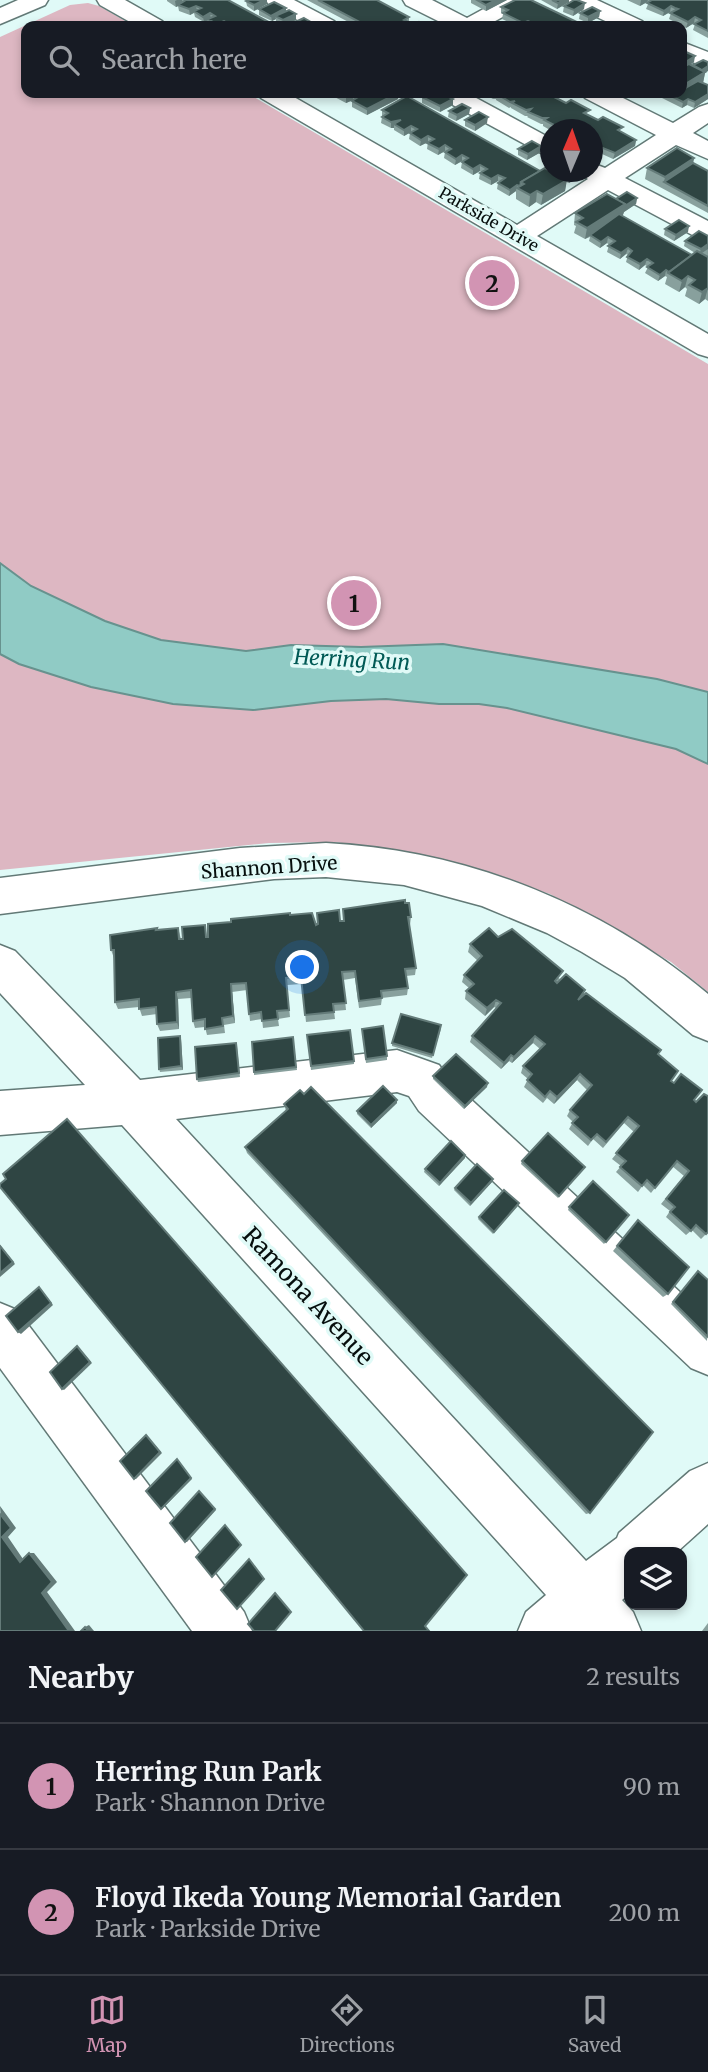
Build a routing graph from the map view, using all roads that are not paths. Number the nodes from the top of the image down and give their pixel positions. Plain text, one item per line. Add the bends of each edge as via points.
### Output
1 (37, 0) edge
2 (108, 0) edge
3 (277, 0) edge
4 (414, 0) edge
5 (517, 0) edge
6 (579, 0) edge
7 (0, 17) edge
8 (145, 21) edge
9 (317, 21) edge
10 (457, 21) edge
11 (477, 21) edge
12 (623, 21) edge
13 (687, 51) edge
14 (708, 61) edge
15 (279, 98) edge
16 (458, 98) edge
17 (604, 98) edge
18 (708, 112) edge
19 (674, 134) junction
20 (540, 142) edge
21 (708, 151) edge
22 (603, 172) edge
23 (603, 176) edge
24 (590, 182) edge
25 (708, 232) edge
26 (519, 236) junction
27 (708, 347) edge
28 (0, 896) edge
29 (0, 964) edge
30 (708, 1021) edge
31 (131, 1103) junction
32 (0, 1113) edge
33 (0, 1327) edge
34 (708, 1351) edge
35 (708, 1489) edge
36 (644, 1547) edge
37 (624, 1569) edge
38 (600, 1615) edge
39 (225, 1631) edge
40 (545, 1631) edge

1 - 7 street
2 - 8 street
3 - 9 street
4 - 10 street
5 - 11 street
6 - 12 street
13 - 14 street
15 - 26 street, Parkside Drive
16 - 20 street
17 - 19 street
18 - 19 street
19 - 21 street
19 - 22 street
23 - 25 street
24 - 26 street
26 - 27 street, Parkside Drive
28 - 30 street, Shannon Drive via 256,863 327,860 372,864 487,892 564,923 631,959
29 - 31 street, Ramona Avenue
31 - 32 street
31 - 34 street via 397,1071 424,1080 435,1096
31 - 38 street, Ramona Avenue
33 - 39 street
35 - 36 street
37 - 38 street
38 - 40 street

